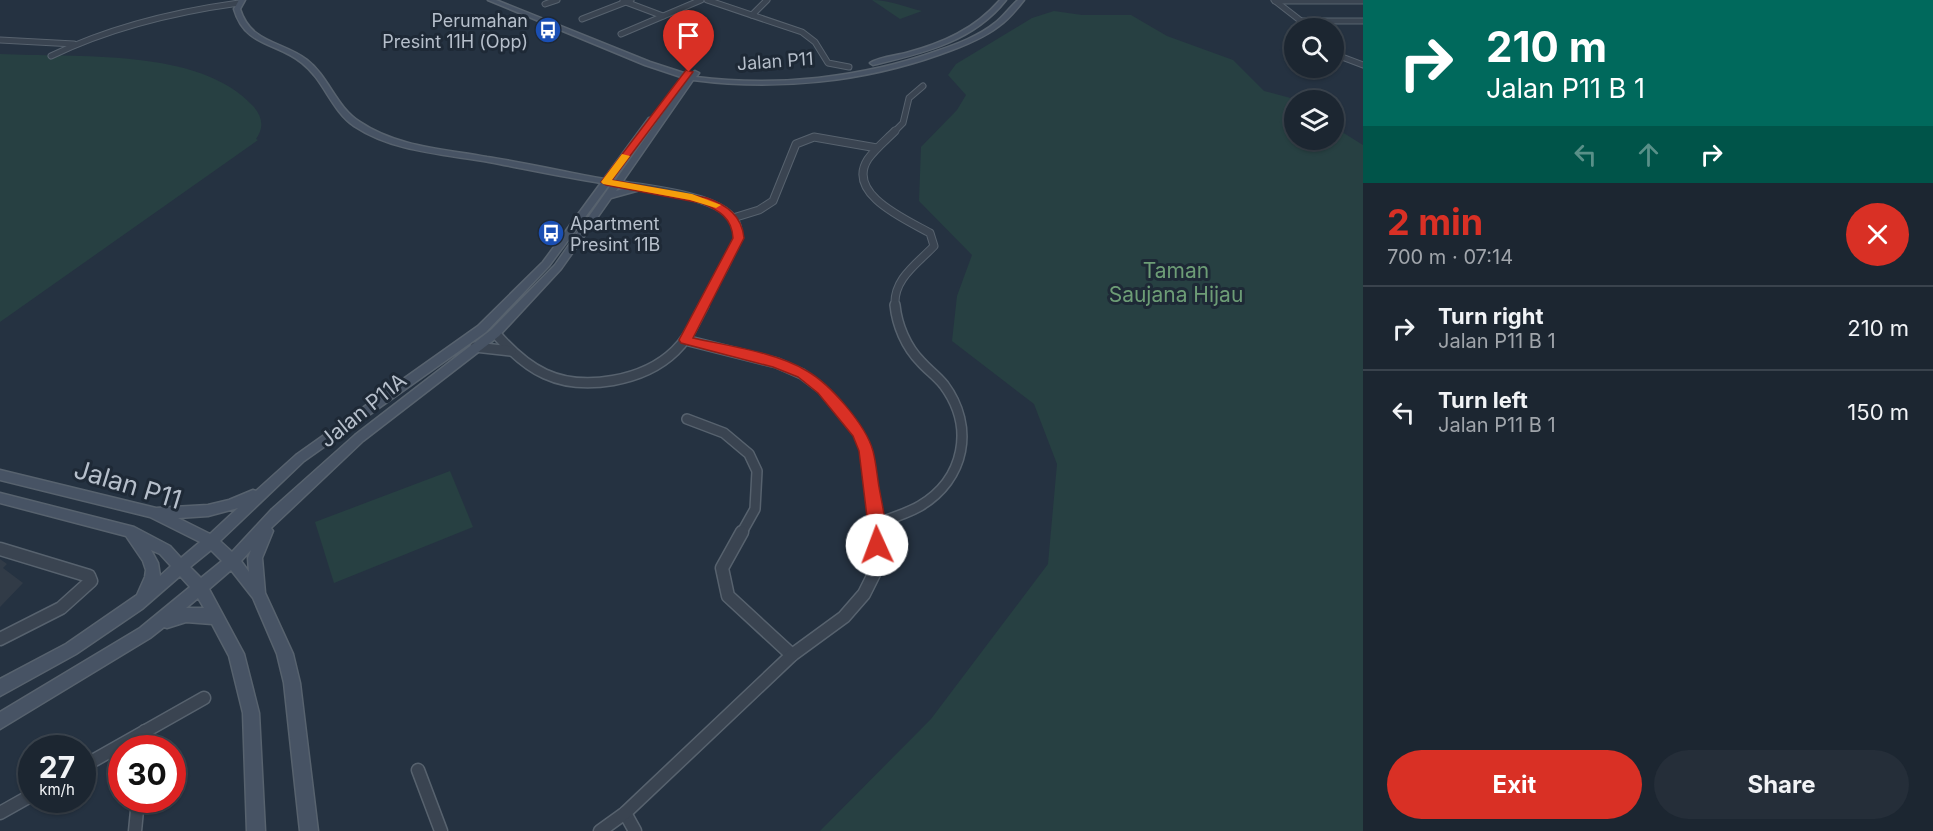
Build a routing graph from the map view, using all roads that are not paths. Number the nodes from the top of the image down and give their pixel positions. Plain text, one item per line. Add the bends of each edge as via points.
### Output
1 (491, 0) edge
2 (557, 0) edge
3 (701, 0) edge
4 (707, 0) edge
5 (767, 0) edge
6 (1003, 0) edge
7 (1275, 0) edge
8 (1332, 0) edge
9 (626, 1) edge
10 (1017, 1) edge
11 (1363, 1) edge
12 (240, 2) edge
13 (505, 2) edge
14 (545, 4) dead end
15 (752, 15) junction
16 (663, 16) junction
17 (1297, 18) edge
18 (582, 19) dead end
19 (1344, 21) edge
20 (1363, 21) edge
21 (621, 34) dead end
22 (0, 40) edge
23 (74, 44) junction
24 (51, 56) dead end
25 (1344, 58) edge
26 (828, 63) junction
27 (1363, 65) edge
28 (849, 67) junction
29 (824, 71) junction
30 (690, 75) junction
31 (711, 81) junction
32 (923, 86) dead end
33 (685, 87) junction
34 (877, 148) junction
35 (620, 171) junction
36 (579, 177) junction
37 (606, 182) junction
38 (617, 184) junction
39 (638, 188) junction
40 (603, 195) junction
41 (733, 219) junction
42 (495, 333) junction
43 (685, 340) junction
44 (476, 347) junction
45 (511, 351) junction
46 (687, 419) dead end
47 (0, 475) edge
48 (267, 487) junction
49 (0, 498) edge
50 (153, 512) junction
51 (277, 513) junction
52 (877, 523) junction
53 (129, 531) junction
54 (211, 541) junction
55 (0, 549) edge
56 (232, 561) junction
57 (181, 567) junction
58 (200, 587) junction
59 (258, 594) junction
60 (136, 604) junction
61 (217, 618) junction
62 (145, 633) junction
63 (0, 639) edge
64 (792, 655) junction
65 (0, 688) edge
66 (204, 698) dead end
67 (0, 721) edge
68 (145, 731) junction
69 (145, 735) edge
70 (96, 758) edge
71 (417, 770) dead end
72 (18, 803) edge
73 (0, 813) edge
74 (137, 813) edge
75 (625, 813) junction
76 (135, 831) edge
77 (256, 831) edge
78 (309, 831) edge
79 (441, 831) edge
80 (600, 831) edge
81 (635, 831) edge

1 - 13 street, Jalan P11
2 - 14 street
3 - 16 street
4 - 15 street
5 - 15 street
6 - 28 street, Jalan P11 via 976,27 954,38
7 - 8 street
7 - 17 street
8 - 11 street
9 - 16 street
9 - 18 street
10 - 31 street, Jalan P11 via 1007,19 983,34 900,66 752,84
12 - 23 street via 144,19
12 - 36 street via 242,25 304,61 344,114 368,131 413,146
13 - 30 street, Jalan P11
15 - 26 street via 786,25 811,38
16 - 21 street
19 - 20 street
22 - 23 street
23 - 24 street
25 - 27 street
26 - 28 street
26 - 29 street via 830,66
28 - 29 street, Jalan P11
29 - 30 street, Jalan P11 via 726,77
30 - 31 street, Jalan P11
30 - 33 street, Jalan P11A
30 - 35 street, Jalan P11A
31 - 33 street
32 - 34 street via 909,98 903,123
33 - 35 street, Jalan P11A
34 - 41 street via 814,137 805,139 796,144 773,201 756,213
34 - 52 street via 863,172 866,188 883,207 930,233 934,246 908,272 895,296 899,326 916,357 946,387 964,424 962,461 939,493 914,512
35 - 36 street
35 - 37 street, Jalan P11A
35 - 38 street, Jalan P11A
35 - 39 street
36 - 37 street
36 - 40 street
37 - 38 street
37 - 40 street, Jalan P11A
38 - 39 street
38 - 40 street, Jalan P11A
39 - 40 street
39 - 41 street via 704,200
40 - 42 street, Jalan P11A via 558,267
40 - 48 street, Jalan P11A via 546,264 482,329 331,434
41 - 43 street via 738,238
42 - 44 street, Jalan P11A
42 - 45 street
43 - 45 street via 665,359 641,372 616,380 590,382 550,377
43 - 52 street via 777,363 822,389 859,434 866,451
44 - 45 street
44 - 51 street, Jalan P11A via 359,438
46 - 64 street via 724,433 749,454 757,471 755,509 722,568 728,596
47 - 50 street, Jalan P11
48 - 50 street via 235,505 207,512
48 - 54 street, Jalan P11A
49 - 53 street, Jalan P11
50 - 54 street, Jalan P11
51 - 56 street, Jalan P11A
51 - 59 street via 255,558
52 - 64 street via 877,568 864,594 844,617
53 - 57 street, Jalan P11 via 165,550
53 - 60 street via 148,555 154,571 151,584
54 - 56 street, Jalan P11
54 - 57 street, Jalan P11A
55 - 63 street via 89,576 91,581 67,602
56 - 58 street, Jalan P11A
56 - 59 street, Jalan P11
57 - 58 street, Jalan P11
57 - 60 street, Jalan P11A
58 - 61 street, Jalan P11
58 - 62 street, Jalan P11A
59 - 78 street, Jalan P11 via 285,654 292,683
60 - 65 street, Jalan P11A via 71,649
61 - 62 street via 196,612 182,614
61 - 77 street, Jalan P11 via 236,654 251,713
62 - 67 street, Jalan P11A
64 - 75 street
66 - 68 street
68 - 69 street
68 - 70 street
71 - 79 street
72 - 73 street
74 - 76 street
75 - 80 street
75 - 81 street

